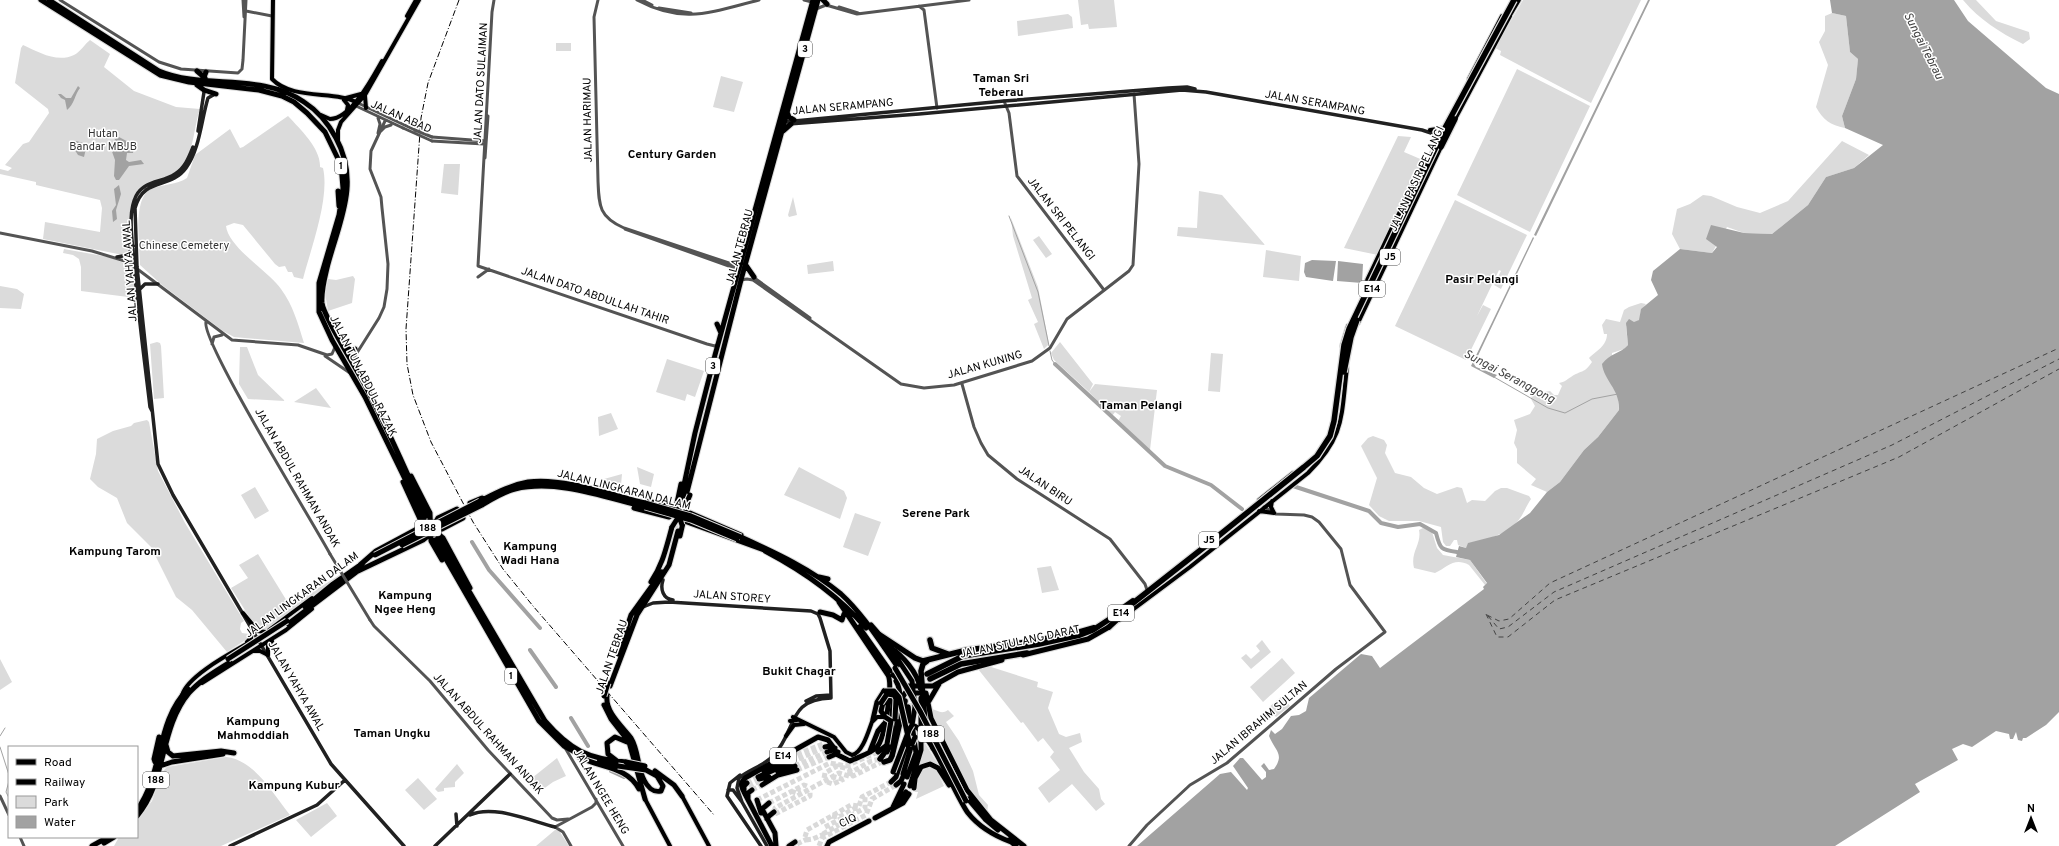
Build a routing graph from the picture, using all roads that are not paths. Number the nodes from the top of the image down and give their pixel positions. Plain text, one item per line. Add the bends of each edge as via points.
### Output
1 (41, 0) edge
2 (49, 0) edge
3 (60, 0) edge
4 (273, 0) edge
5 (416, 0) edge
6 (419, 0) edge
7 (495, 0) edge
8 (598, 0) edge
9 (637, 0) edge
10 (642, 0) edge
11 (751, 0) edge
12 (759, 0) edge
13 (804, 0) edge
14 (969, 0) edge
15 (1513, 0) edge
16 (1519, 0) edge
17 (244, 1) edge
18 (818, 3) edge
19 (931, 4) junction
20 (919, 6) junction
21 (924, 10) junction
22 (246, 11) junction
23 (860, 14) junction
24 (272, 16) junction
25 (244, 18) junction
26 (197, 71) joint
27 (206, 76) junction
28 (189, 82) junction
29 (204, 91) junction
30 (364, 93) junction
31 (787, 93) junction
32 (1134, 93) junction
33 (215, 94) joint
34 (344, 99) junction
35 (1004, 101) junction
36 (356, 104) junction
37 (953, 106) junction
38 (1006, 106) junction
39 (366, 108) junction
40 (937, 108) junction
41 (347, 111) junction
42 (787, 111) junction
43 (953, 111) junction
44 (317, 112) junction
45 (378, 118) junction
46 (385, 121) junction
47 (784, 122) junction
48 (792, 122) junction
49 (394, 123) junction
50 (1422, 130) junction
51 (1430, 130) joint
52 (1442, 132) junction
53 (1435, 134) junction
54 (781, 136) junction
55 (1446, 136) junction
56 (377, 137) junction
57 (432, 139) junction
58 (485, 142) junction
59 (1437, 142) junction
60 (339, 143) junction
61 (328, 144) dead end
62 (772, 148) junction
63 (1434, 152) junction
64 (341, 165) junction
65 (338, 191) dead end
66 (339, 215) junction
67 (0, 233) edge
68 (133, 246) junction
69 (117, 257) junction
70 (135, 266) junction
71 (478, 266) joint
72 (741, 267) junction
73 (489, 269) junction
74 (478, 277) dead end
75 (754, 277) joint
76 (741, 280) junction
77 (158, 284) junction
78 (1368, 286) junction
79 (139, 290) junction
80 (1104, 290) junction
81 (812, 321) junction
82 (206, 322) junction
83 (718, 324) dead end
84 (722, 333) junction
85 (224, 336) junction
86 (364, 340) junction
87 (342, 343) junction
88 (212, 344) junction
89 (707, 344) junction
90 (718, 344) junction
91 (335, 346) junction
92 (355, 349) junction
93 (320, 353) junction
94 (349, 355) junction
95 (715, 355) junction
96 (354, 364) junction
97 (352, 375) junction
98 (962, 384) junction
99 (152, 411) junction
100 (1330, 430) junction
101 (695, 433) junction
102 (1337, 434) junction
103 (1327, 437) junction
104 (1334, 440) junction
105 (700, 441) junction
106 (1297, 471) junction
107 (562, 486) junction
108 (509, 487) junction
109 (523, 487) junction
110 (577, 489) junction
111 (679, 493) junction
112 (690, 495) junction
113 (1273, 499) junction
114 (681, 500) junction
115 (481, 503) junction
116 (1256, 503) junction
117 (659, 504) junction
118 (1264, 505) junction
119 (673, 508) junction
120 (1259, 511) junction
121 (653, 513) junction
122 (1274, 514) junction
123 (441, 516) junction
124 (697, 516) junction
125 (425, 517) junction
126 (669, 517) junction
127 (681, 519) junction
128 (694, 525) junction
129 (431, 528) junction
130 (446, 528) junction
131 (417, 529) junction
132 (670, 536) junction
133 (437, 539) junction
134 (740, 539) junction
135 (423, 540) junction
136 (764, 550) junction
137 (376, 556) junction
138 (785, 557) junction
139 (360, 565) junction
140 (356, 572) junction
141 (818, 577) junction
142 (828, 579) dead end
143 (663, 580) junction
144 (1145, 584) junction
145 (1152, 586) junction
146 (656, 587) junction
147 (1147, 590) junction
148 (831, 594) junction
149 (322, 595) junction
150 (839, 602) junction
151 (640, 606) junction
152 (782, 610) junction
153 (820, 612) dead end
154 (844, 612) junction
155 (243, 613) junction
156 (859, 614) junction
157 (287, 625) junction
158 (1109, 626) junction
159 (252, 629) junction
160 (266, 632) junction
161 (880, 636) junction
162 (257, 638) junction
163 (930, 640) dead end
164 (250, 642) junction
165 (262, 645) junction
166 (999, 646) junction
167 (1022, 647) junction
168 (241, 648) junction
169 (256, 649) junction
170 (251, 652) junction
171 (621, 653) junction
172 (1027, 653) junction
173 (948, 654) junction
174 (268, 655) junction
175 (929, 659) junction
176 (619, 666) dead end
177 (896, 667) junction
178 (892, 675) junction
179 (928, 678) junction
180 (939, 683) junction
181 (919, 689) junction
182 (896, 691) tunnel mouth
183 (185, 694) junction
184 (606, 696) junction
185 (894, 700) dead end
186 (888, 703) junction
187 (906, 705) junction
188 (928, 706) junction
189 (873, 719) junction
190 (793, 720) junction
191 (885, 721) junction
192 (806, 724) junction
193 (166, 726) junction
194 (911, 728) junction
195 (895, 731) junction
196 (918, 732) junction
197 (940, 734) junction
198 (786, 736) junction
199 (927, 737) junction
200 (166, 740) junction
201 (865, 740) junction
202 (630, 745) junction
203 (888, 745) junction
204 (910, 745) junction
205 (564, 746) junction
206 (834, 748) junction
207 (933, 748) joint
208 (826, 750) junction
209 (878, 752) tunnel mouth
210 (575, 755) junction
211 (842, 757) junction
212 (882, 761) junction
213 (574, 762) junction
214 (618, 764) junction
215 (794, 764) joint
216 (158, 766) junction
217 (644, 769) junction
218 (510, 774) junction
219 (629, 775) junction
220 (914, 776) junction
221 (638, 777) junction
222 (907, 777) dead end
223 (734, 779) junction
224 (345, 780) junction
225 (737, 782) junction
226 (891, 782) junction
227 (909, 789) junction
228 (728, 790) junction
229 (746, 795) junction
230 (957, 795) junction
231 (0, 796) edge
232 (682, 796) joint
233 (596, 799) junction
234 (645, 800) junction
235 (757, 800) dead end
236 (967, 800) junction
237 (742, 802) junction
238 (769, 804) dead end
239 (895, 806) junction
240 (476, 807) junction
241 (592, 807) junction
242 (138, 808) edge
243 (602, 808) junction
244 (478, 812) junction
245 (885, 812) junction
246 (8, 813) edge
247 (775, 813) tunnel mouth
248 (456, 814) dead end
249 (138, 815) edge
250 (468, 816) junction
251 (875, 817) dead end
252 (568, 819) junction
253 (768, 820) junction
254 (869, 821) dead end
255 (457, 826) junction
256 (554, 827) junction
257 (855, 828) junction
258 (563, 832) junction
259 (106, 838) edge
260 (112, 838) edge
261 (836, 838) junction
262 (1011, 842) junction
263 (795, 844) edge
264 (94, 846) edge
265 (230, 846) edge
266 (404, 846) edge
267 (435, 846) edge
268 (571, 846) edge
269 (623, 846) edge
270 (670, 846) edge
271 (709, 846) edge
272 (761, 846) edge
273 (767, 846) edge
274 (774, 846) edge
275 (789, 846) edge
276 (827, 846) edge
277 (835, 846) edge
278 (1016, 846) edge
279 (1024, 846) edge
280 (1129, 846) edge

1 - 28 highway, JALAN TUN ABDUL RAZAK / 1 via 155,73 165,78
2 - 27 highway, JALAN TUN ABDUL RAZAK / 1 via 156,69 176,76
3 - 26 street via 159,62
4 - 24 main road
5 - 30 main road
6 - 30 main road
7 - 58 street, JALAN DATO SULAIMAN
8 - 72 street, JALAN HARIMAU via 594,17 601,209 608,219 624,228
9 - 12 street via 666,13 695,15
10 - 11 street via 667,10 694,13 708,12
13 - 18 street
14 - 19 street
15 - 52 main road, JALAN PASIR PELANGI / J5 via 1477,62
15 - 63 highway, E14, bridge
16 - 55 main road, JALAN PASIR PELANGI / J5
16 - 158 highway, E14, bridge via 1468,93 1354,326 1337,424 1333,438 1325,451 1283,489
17 - 22 street
17 - 25 street
18 - 23 street
18 - 23 street
18 - 31 highway, JALAN TEBRAU / 3
18 - 42 highway, JALAN TEBRAU / 3
19 - 20 street
19 - 21 street
20 - 21 street
20 - 23 street
21 - 40 street
22 - 24 street
22 - 25 street
24 - 34 main road via 272,78 281,86 319,96
25 - 27 street via 244,60 241,72
26 - 27 highway
27 - 44 highway, JALAN TUN ABDUL RAZAK / 1 via 276,89 297,97
28 - 29 highway via 200,85
28 - 64 highway, JALAN TUN ABDUL RAZAK / 1 via 264,91 290,100 307,112 325,132
29 - 33 highway
29 - 68 main road, JALAN YAHYA AWAL via 198,131 185,165 174,175 146,185 136,196 132,214
30 - 34 main road
30 - 36 main road
30 - 39 main road
31 - 47 highway via 782,116
31 - 62 highway, JALAN TEBRAU / 3
32 - 35 main road, JALAN SERAMPANG
32 - 38 main road, JALAN SERAMPANG
32 - 50 main road, JALAN SERAMPANG via 1186,87
32 - 80 street, JALAN KUNING via 1139,164 1133,265
33 - 70 main road, JALAN YAHYA AWAL via 208,98 200,134 185,169 176,178 147,188 138,198 135,214
34 - 36 main road
34 - 41 main road via 348,105
35 - 37 main road, JALAN SERAMPANG
35 - 38 street, JALAN SRI PELANGI
36 - 39 street, JALAN ABAD
36 - 41 main road
36 - 45 street, JALAN ABAD
36 - 60 main road via 340,124
37 - 40 main road, JALAN SERAMPANG
37 - 43 main road
38 - 43 main road, JALAN SERAMPANG
38 - 80 street, JALAN SRI PELANGI via 1018,176
39 - 49 street, JALAN ABAD
40 - 48 main road, JALAN SERAMPANG
41 - 44 main road via 332,119
42 - 47 highway, JALAN TEBRAU / 3
42 - 48 highway
43 - 48 main road, JALAN SERAMPANG
44 - 60 highway, JALAN TUN ABDUL RAZAK / 1
45 - 46 street, JALAN ABAD
45 - 56 street via 380,124
46 - 49 street, JALAN ABAD
46 - 56 street
47 - 48 main road, JALAN SERAMPANG
47 - 54 highway, JALAN TEBRAU / 3
47 - 62 highway
48 - 54 highway
49 - 56 street via 385,127
49 - 57 street, JALAN ABAD, bridge
49 - 57 street, JALAN ABAD, bridge
50 - 51 main road, JALAN SERAMPANG
50 - 53 main road, JALAN SERAMPANG
51 - 52 main road
52 - 53 main road, JALAN SERAMPANG
52 - 55 main road, JALAN SERAMPANG
52 - 59 main road, JALAN PASIR PELANGI / J5
53 - 59 main road
54 - 72 highway, JALAN TEBRAU / 3
55 - 102 main road, JALAN PASIR PELANGI / J5 via 1354,332
56 - 86 street via 370,155 370,169 382,202 388,284 384,307
57 - 58 street, JALAN ABAD
57 - 58 street
58 - 71 street, JALAN DATO SULAIMAN
59 - 78 main road, JALAN PASIR PELANGI / J5
60 - 87 highway, JALAN TUN ABDUL RAZAK / 1 via 347,169 347,191 322,299 324,309
61 - 64 highway
62 - 72 highway, JALAN TEBRAU / 3
63 - 78 highway, bridge via 1415,181 1368,280
63 - 167 highway, E14, bridge via 1347,332 1333,428 1323,448 1288,480 1107,622 1080,635
64 - 66 highway, JALAN TUN ABDUL RAZAK / 1 via 343,188
65 - 66 highway
66 - 91 highway, JALAN TUN ABDUL RAZAK / 1 via 326,255 318,293 321,316
67 - 69 street
68 - 69 main road via 128,254
68 - 70 main road, JALAN YAHYA AWAL
69 - 70 street
70 - 77 street
70 - 79 main road, JALAN YAHYA AWAL
70 - 99 main road, JALAN YAHYA AWAL
71 - 73 street, JALAN DATO ABDULLAH TAHIR
72 - 75 highway
72 - 76 highway, JALAN TEBRAU / 3
72 - 84 highway, JALAN TEBRAU / 3
73 - 74 street
73 - 89 street, JALAN DATO ABDULLAH TAHIR
75 - 81 street, JALAN KUNING
76 - 81 street, JALAN KUNING via 753,280
76 - 105 highway, JALAN TEBRAU / 3
77 - 79 main road via 144,284
77 - 82 street
78 - 100 main road, JALAN PASIR PELANGI / J5 via 1343,337
79 - 99 main road, JALAN YAHYA AWAL
80 - 98 street, JALAN KUNING via 1067,319 1052,346 1042,355
81 - 98 street, JALAN KUNING via 898,383 924,388
82 - 85 street
82 - 88 street, JALAN ABDUL RAHMAN ANDAK via 206,330
83 - 84 highway
84 - 90 highway, JALAN TEBRAU / 3
85 - 88 street via 216,335
85 - 93 street via 239,341 298,345
86 - 92 street
86 - 96 street via 355,356
87 - 92 highway via 349,350
87 - 94 highway, JALAN TUN ABDUL RAZAK / 1
88 - 218 street, JALAN ABDUL RAHMAN ANDAK, bridge via 275,462 370,620 430,681
89 - 90 street, JALAN DATO ABDULLAH TAHIR
89 - 95 street via 715,351
90 - 95 highway, JALAN TEBRAU / 3
91 - 93 street via 332,354
91 - 97 highway, JALAN TUN ABDUL RAZAK / 1
92 - 94 street
93 - 97 street
94 - 96 highway, JALAN TUN ABDUL RAZAK / 1
94 - 97 highway via 347,360
95 - 101 highway, JALAN TEBRAU / 3
96 - 125 highway, JALAN TUN ABDUL RAZAK / 1
97 - 125 highway, JALAN TUN ABDUL RAZAK / 1
98 - 144 street, JALAN BIRU via 974,427 988,455 1017,479 1110,539
99 - 155 main road, JALAN YAHYA AWAL via 160,472
100 - 102 main road
100 - 103 main road, JALAN PASIR PELANGI / J5
101 - 111 highway
101 - 114 highway, JALAN TEBRAU / 3
102 - 104 main road, JALAN PASIR PELANGI / J5
103 - 104 main road
103 - 106 main road, JALAN PASIR PELANGI / J5 via 1321,448
104 - 113 main road, JALAN PASIR PELANGI / J5 via 1308,473
105 - 112 highway
105 - 114 highway, JALAN TEBRAU / 3
106 - 116 main road, JALAN PASIR PELANGI / J5
106 - 118 main road via 1267,495
107 - 108 highway, JALAN LINGKARAN DALAM / 188 via 528,482
107 - 109 highway, JALAN LINGKARAN DALAM / 188
107 - 110 highway, JALAN LINGKARAN DALAM / 188
108 - 115 highway, JALAN LINGKARAN DALAM / 188
108 - 123 highway
109 - 115 highway, JALAN LINGKARAN DALAM / 188
109 - 130 highway, bridge
110 - 117 highway, bridge via 610,492
110 - 121 highway
110 - 134 highway, JALAN LINGKARAN DALAM / 188, bridge via 691,516
111 - 114 highway
111 - 117 highway via 673,504
112 - 114 highway, bridge via 686,504 680,504
112 - 124 highway via 690,507
112 - 127 highway, bridge
113 - 118 main road, JALAN PASIR PELANGI / J5
113 - 122 main road via 1271,504
114 - 127 highway, bridge
115 - 137 highway, JALAN LINGKARAN DALAM / 188, bridge
116 - 118 main road
116 - 145 main road, JALAN STULANG DARAT / J5
117 - 119 highway, bridge
118 - 120 main road, JALAN STULANG DARAT / J5
118 - 122 street
119 - 126 highway, bridge via 674,514
119 - 127 highway, bridge
120 - 122 main road
120 - 158 main road, JALAN STULANG DARAT / J5 via 1190,567
121 - 126 highway
121 - 132 highway via 670,522
122 - 280 street, JALAN IBRAHIM SULTAN via 1304,515 1319,522 1341,549 1350,585 1385,632 1341,665 1227,764 1190,785 1147,825
123 - 125 highway
123 - 129 highway
124 - 127 highway, bridge
124 - 138 highway via 763,544
125 - 129 highway
125 - 129 highway
125 - 131 highway
126 - 127 highway, bridge
127 - 128 highway
127 - 128 highway via 687,525
127 - 132 highway
127 - 143 highway via 676,553 672,566
127 - 146 highway, JALAN TEBRAU via 669,564
127 - 151 highway, JALAN TEBRAU via 662,573
128 - 136 highway
129 - 130 highway
129 - 131 highway
129 - 133 highway
129 - 133 highway
129 - 135 highway
130 - 133 highway
131 - 139 highway via 376,551
132 - 151 highway via 666,554
133 - 135 highway
133 - 205 highway, 1 via 451,577 539,721
133 - 214 highway, 1 via 467,581 476,604 550,728 586,755
134 - 136 highway, JALAN LINGKARAN DALAM / 188
134 - 138 highway, JALAN LINGKARAN DALAM / 188
135 - 140 highway
136 - 148 highway, JALAN LINGKARAN DALAM / 188 via 799,569
137 - 139 highway, JALAN LINGKARAN DALAM / 188
137 - 140 highway, JALAN LINGKARAN DALAM / 188
138 - 141 highway, JALAN LINGKARAN DALAM / 188
139 - 149 highway, JALAN LINGKARAN DALAM / 188
140 - 149 highway, JALAN LINGKARAN DALAM / 188
141 - 142 highway
141 - 156 highway, JALAN LINGKARAN DALAM / 188 via 841,595
143 - 146 highway
143 - 152 main road, JALAN STOREY via 662,590 669,599
144 - 145 street
144 - 147 street, JALAN BIRU
145 - 147 main road, JALAN STULANG DARAT / J5
146 - 151 highway, JALAN TEBRAU
147 - 166 main road, JALAN STULANG DARAT / J5 via 1092,628
148 - 150 highway, JALAN LINGKARAN DALAM / 188
148 - 154 highway
149 - 157 highway, JALAN LINGKARAN DALAM / 188
149 - 157 main road via 312,609
149 - 160 main road
150 - 154 highway
150 - 177 highway, JALAN LINGKARAN DALAM / 188 via 861,623
151 - 152 main road, JALAN STOREY via 664,602
151 - 171 highway, JALAN TEBRAU
152 - 190 main road via 810,611 818,614 830,651 831,697 808,703
153 - 154 highway via 833,614 842,620
154 - 178 highway via 864,633
154 - 186 highway via 890,678
154 - 191 highway via 886,677 887,687 881,712
155 - 159 main road, JALAN YAHYA AWAL
155 - 160 main road via 258,631
156 - 161 highway
156 - 177 highway, JALAN LINGKARAN DALAM / 188
157 - 165 main road
157 - 174 main road via 270,643
157 - 183 highway, JALAN LINGKARAN DALAM / 188, bridge via 202,676
158 - 172 highway, JALAN STULANG DARAT / E14 via 1088,639
159 - 162 main road, JALAN YAHYA AWAL
159 - 168 main road via 250,640
160 - 162 main road
161 - 175 highway via 908,654 914,655 918,660
161 - 181 highway via 917,678
162 - 164 main road
162 - 165 main road, JALAN YAHYA AWAL
163 - 173 highway via 932,648
164 - 168 main road
164 - 169 main road via 255,643
165 - 169 main road
165 - 174 main road, JALAN YAHYA AWAL
166 - 167 highway
166 - 173 highway, J5
167 - 179 highway, E14 via 948,659
168 - 183 main road via 199,675 184,690
169 - 170 main road
170 - 174 main road via 260,651
170 - 183 main road
171 - 176 highway
171 - 184 highway, JALAN TEBRAU, bridge
172 - 179 highway, JALAN STULANG DARAT / E14 via 961,664
172 - 180 highway via 958,672
173 - 175 highway, J5
174 - 224 main road, JALAN YAHYA AWAL via 328,759
175 - 179 highway via 922,666
177 - 236 highway, JALAN LINGKARAN DALAM / 188, bridge via 923,710
178 - 181 highway via 904,685
178 - 187 highway
179 - 180 highway
179 - 181 highway
179 - 181 highway
180 - 188 highway via 931,694
181 - 187 highway via 905,693
181 - 188 highway via 927,695
181 - 194 highway
181 - 196 highway
181 - 199 highway
182 - 186 highway
183 - 193 highway, JALAN LINGKARAN DALAM / 188 via 174,706
183 - 200 highway, JALAN LINGKARAN DALAM / 188
184 - 202 highway, JALAN TEBRAU via 606,712
184 - 217 highway, JALAN TEBRAU / 1 via 608,707 634,746
185 - 203 highway
186 - 191 highway
187 - 194 highway
187 - 195 highway
187 - 212 highway via 892,756
187 - 222 highway via 916,753
188 - 197 highway
189 - 195 highway, bridge via 886,694 894,695
189 - 201 main road
189 - 204 highway, bridge via 877,702 884,691 894,690 899,697
190 - 192 main road
190 - 198 main road
190 - 223 main road via 772,756
191 - 201 main road via 875,718
191 - 203 highway, bridge via 890,721
191 - 211 highway via 885,731 876,748 850,761
192 - 198 main road via 794,725
192 - 201 main road via 834,737 844,751 850,754 857,753
193 - 216 highway, JALAN LINGKARAN DALAM / 188
193 - 216 highway via 155,745 154,759
194 - 196 highway
194 - 204 highway via 912,751 903,778 896,785 902,777
194 - 226 highway, bridge
194 - 226 highway via 897,775
195 - 212 highway
196 - 199 highway
196 - 204 highway, bridge
196 - 220 highway via 920,753
197 - 199 highway via 934,729 928,731
197 - 279 highway via 967,790 977,804 991,820
198 - 225 main road via 772,757
199 - 207 highway
200 - 216 highway, JALAN LINGKARAN DALAM / 188
200 - 216 highway via 166,750 174,756 221,751 234,753
202 - 214 highway via 620,737 612,738 607,743 608,754
202 - 221 highway, JALAN TEBRAU
203 - 209 highway via 886,749
203 - 212 highway
204 - 226 highway via 899,776
205 - 210 highway
205 - 213 street, JALAN NGEE HENG
205 - 214 highway, 1 via 590,759
206 - 208 highway
206 - 208 highway
206 - 211 highway
206 - 229 highway, E14 via 821,736 811,741 745,778 742,781
207 - 230 highway
208 - 211 highway
210 - 213 street
210 - 219 highway
213 - 233 street, JALAN NGEE HENG
214 - 217 highway, 1, bridge
214 - 217 highway, 1, bridge via 626,762
215 - 215 highway, E14 via 761,780
216 - 242 highway, JALAN LINGKARAN DALAM / 188
216 - 249 highway, JALAN LINGKARAN DALAM / 188 via 149,799
217 - 217 highway, JALAN TEBRAU / 1 via 661,779 662,790 656,791 644,780
217 - 221 highway
217 - 232 highway, 1 via 662,775
218 - 240 main road
218 - 252 street, JALAN ABDUL RAHMAN ANDAK via 552,818
219 - 221 highway
219 - 234 highway
220 - 227 highway
220 - 230 highway via 924,765 933,764
221 - 234 highway, JALAN TEBRAU
223 - 225 main road via 733,781
223 - 228 main road
224 - 265 main road via 317,805
224 - 266 main road, JALAN YAHYA AWAL
225 - 237 main road
227 - 239 highway
227 - 239 highway via 905,801
228 - 237 main road via 733,790
228 - 272 main road via 728,796
229 - 229 highway via 748,793 749,786 744,786
229 - 274 highway
230 - 262 highway via 974,820 996,836
231 - 246 street
232 - 271 main road, 1
233 - 241 street
233 - 243 street, JALAN NGEE HENG
234 - 270 main road
235 - 274 highway via 773,833
236 - 262 highway, JALAN LINGKARAN DALAM / 188 via 983,821
236 - 279 highway, JALAN LINGKARAN DALAM / 188 via 988,822
237 - 273 main road
238 - 253 highway via 762,808
239 - 245 highway
240 - 244 main road
240 - 250 main road
241 - 243 street
241 - 252 street
243 - 269 street, JALAN NGEE HENG
244 - 250 main road
244 - 256 main road via 501,813
245 - 251 highway, CIQ
245 - 257 highway via 882,817
247 - 253 highway
248 - 255 main road
250 - 255 main road
252 - 256 street
252 - 258 street via 562,825
253 - 274 highway via 777,838
254 - 257 highway, CIQ
255 - 267 main road
256 - 258 street
257 - 261 highway, CIQ
258 - 268 street
259 - 264 highway
260 - 264 highway
261 - 276 highway, CIQ
261 - 277 highway, CIQ
262 - 278 highway, JALAN LINGKARAN DALAM / 188
263 - 275 highway

